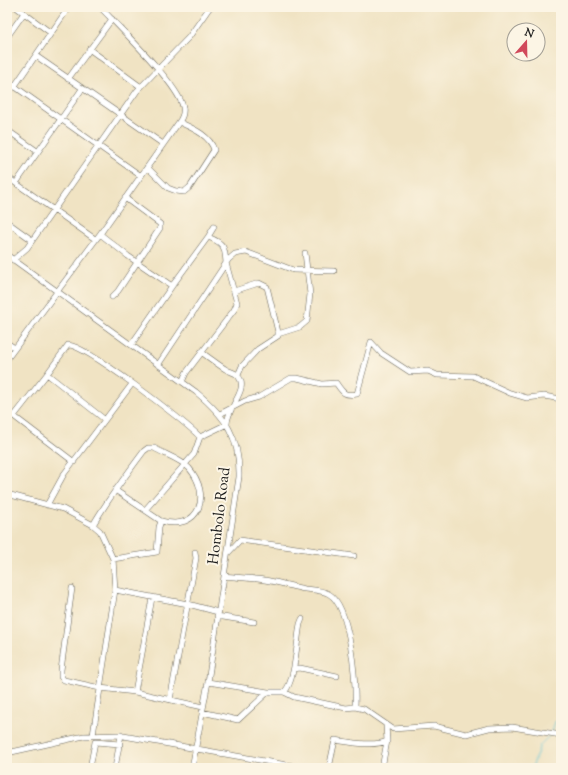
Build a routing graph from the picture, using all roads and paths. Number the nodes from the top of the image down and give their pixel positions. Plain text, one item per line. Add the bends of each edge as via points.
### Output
1 (16, 7) edge
2 (69, 7) edge
3 (100, 7) edge
4 (210, 7) edge
5 (205, 10) edge
6 (24, 13) junction
7 (112, 19) junction
8 (51, 33) junction
9 (7, 37) edge
10 (89, 49) junction
11 (36, 56) junction
12 (159, 70) junction
13 (68, 79) junction
14 (7, 82) edge
15 (14, 87) junction
16 (141, 87) junction
17 (82, 89) junction
18 (120, 115) junction
19 (60, 119) junction
20 (179, 122) junction
21 (7, 130) edge
22 (163, 144) junction
23 (98, 146) junction
24 (37, 151) junction
25 (147, 167) junction
26 (141, 176) junction
27 (7, 177) edge
28 (16, 183) junction
29 (125, 198) junction
30 (54, 210) junction
31 (7, 222) edge
32 (214, 227) dead end
33 (100, 234) junction
34 (208, 237) junction
35 (95, 239) junction
36 (32, 240) junction
37 (305, 253) dead end
38 (7, 255) edge
39 (13, 260) junction
40 (138, 262) junction
41 (226, 263) junction
42 (308, 271) junction
43 (334, 271) dead end
44 (172, 286) junction
45 (234, 291) junction
46 (57, 292) junction
47 (112, 297) dead end
48 (278, 334) junction
49 (7, 342) edge
50 (131, 345) junction
51 (14, 348) junction
52 (202, 352) junction
53 (7, 359) edge
54 (158, 365) junction
55 (48, 374) junction
56 (238, 375) junction
57 (182, 382) junction
58 (132, 384) junction
59 (561, 399) edge
60 (232, 407) junction
61 (7, 411) edge
62 (220, 414) junction
63 (14, 416) junction
64 (104, 419) junction
65 (228, 424) junction
66 (200, 437) junction
67 (74, 462) junction
68 (186, 465) junction
69 (115, 490) junction
70 (7, 494) edge
71 (47, 505) junction
72 (145, 510) junction
73 (162, 521) junction
74 (93, 525) junction
75 (195, 552) dead end
76 (228, 552) junction
77 (354, 556) dead end
78 (114, 564) junction
79 (224, 576) junction
80 (72, 588) dead end
81 (116, 590) junction
82 (152, 598) junction
83 (188, 604) junction
84 (217, 614) junction
85 (302, 619) dead end
86 (254, 622) dead end
87 (294, 669) junction
88 (337, 676) dead end
89 (208, 682) junction
90 (100, 688) junction
91 (135, 692) junction
92 (268, 692) junction
93 (284, 692) junction
94 (170, 700) junction
95 (355, 707) junction
96 (203, 710) junction
97 (386, 725) junction
98 (93, 735) junction
99 (121, 735) junction
100 (561, 735) edge
101 (386, 741) junction
102 (120, 744) junction
103 (196, 748) junction
104 (7, 753) edge
105 (90, 768) edge
106 (115, 768) edge
107 (192, 768) edge
108 (304, 768) edge
109 (329, 768) edge
110 (382, 768) edge

1 - 6 street
2 - 8 street
3 - 7 street
4 - 5 street
5 - 12 street via 189,37
6 - 8 street
6 - 9 street
7 - 10 street
7 - 12 street
8 - 11 street
10 - 13 street
10 - 16 street
11 - 13 street
11 - 15 street
12 - 16 street
12 - 20 street via 181,102 183,110
13 - 17 street
14 - 15 street
15 - 19 street
16 - 18 street
17 - 18 street
17 - 19 street
18 - 22 street
18 - 23 street
19 - 23 street
19 - 24 street
20 - 22 street
20 - 25 street via 204,136 211,142 214,150 190,187 184,192 173,190
21 - 24 street
22 - 25 street
23 - 26 street
23 - 30 street
24 - 28 street
25 - 26 street
26 - 29 street
27 - 28 street
28 - 30 street
29 - 33 street
29 - 40 street via 160,226 160,230
30 - 35 street
30 - 36 street
31 - 36 street
32 - 34 street
33 - 35 street
33 - 40 street
34 - 41 street via 218,241 225,249
34 - 44 street
35 - 46 street
36 - 39 street
37 - 42 street
38 - 39 street, Hombolo Road
39 - 46 street, Hombolo Road
40 - 44 street
40 - 47 street
41 - 42 street via 235,254 246,252 293,270
41 - 45 street
41 - 54 street
42 - 43 street
42 - 48 street via 310,305 307,321 300,327
44 - 50 street
45 - 48 street via 259,283 267,287
45 - 52 street via 238,302 234,310
46 - 50 street, Hombolo Road
46 - 51 street
48 - 56 street via 274,340 258,349 242,366
49 - 51 street
50 - 54 street, Hombolo Road
51 - 53 street
52 - 56 street
52 - 57 street
54 - 57 street, Hombolo Road
55 - 58 street via 66,346 70,345 80,348
55 - 63 street
55 - 64 street
56 - 60 street via 243,384
57 - 62 street, Hombolo Road via 214,406
58 - 64 street
58 - 66 street
59 - 60 street via 544,396 527,398 473,376 428,371 410,372 381,353 372,342 357,394 342,394 336,383 322,384 291,378 259,397 245,400
60 - 62 street
60 - 65 street via 227,417
61 - 63 street
62 - 65 street, Hombolo Road
63 - 67 street
64 - 67 street
65 - 66 street
65 - 76 street, Hombolo Road via 239,462
66 - 68 street via 196,450
67 - 71 street via 64,474
68 - 69 street via 154,448 148,448
68 - 72 street
68 - 73 street via 200,488 199,508 193,517 185,522 174,524
69 - 72 street
69 - 74 street
70 - 71 street
71 - 74 street via 63,509
72 - 73 street
73 - 78 street via 159,527 157,552
74 - 78 street via 100,531
75 - 83 street
76 - 77 street via 240,540
76 - 79 street, Hombolo Road
78 - 81 street
79 - 84 street, Hombolo Road
79 - 95 street via 268,581 331,594 342,610 352,647
80 - 90 street via 61,677
81 - 82 street
81 - 90 street
82 - 83 street
82 - 91 street
83 - 84 street
83 - 94 street
84 - 86 street
84 - 89 street, Hombolo Road
85 - 87 street
87 - 88 street
87 - 93 street via 288,690
89 - 92 street
89 - 96 street, Hombolo Road
90 - 91 street
90 - 98 street
91 - 94 street
92 - 93 street
92 - 96 street via 238,720
93 - 95 street via 294,697 346,708
94 - 96 street
95 - 97 street via 370,712
96 - 103 street, Hombolo Road
97 - 100 street via 394,729 440,727 466,734 488,728 512,728
97 - 101 street
98 - 99 street
98 - 104 street
99 - 102 street
99 - 103 street
101 - 109 street via 366,744 335,740
101 - 110 street
102 - 105 street via 95,742
102 - 106 street
103 - 107 street, Hombolo Road
103 - 108 street

